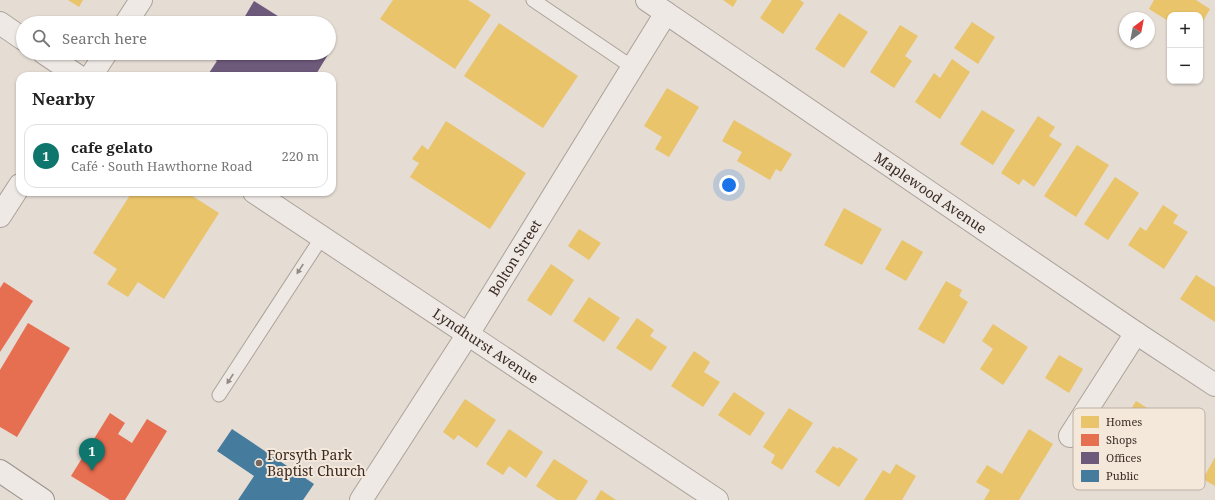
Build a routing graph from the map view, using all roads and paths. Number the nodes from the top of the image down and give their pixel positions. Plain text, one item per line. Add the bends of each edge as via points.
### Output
1 (141, 0) edge
2 (533, 0) edge
3 (647, 0) edge
4 (666, 13) junction
5 (131, 16) edge
6 (0, 23) edge
7 (16, 34) edge
8 (54, 60) edge
9 (101, 60) edge
10 (632, 67) junction
11 (72, 72) edge
12 (94, 72) edge
13 (16, 191) edge
14 (260, 196) edge
15 (0, 216) edge
16 (322, 236) junction
17 (1136, 333) junction
18 (468, 334) junction
19 (1215, 385) edge
20 (220, 395) dead end
21 (1088, 408) edge
22 (1073, 431) edge
23 (1070, 436) dead end
24 (0, 471) edge
25 (43, 500) edge
26 (361, 500) edge
27 (717, 500) edge

1 - 5 street
2 - 10 lane
3 - 4 street, Maplewood Avenue
4 - 10 street, Bolton Street
4 - 17 street, Maplewood Avenue
6 - 7 street
8 - 11 street
9 - 12 street
10 - 18 street, Bolton Street
13 - 15 street
14 - 16 street, Lyndhurst Avenue
16 - 18 street, Lyndhurst Avenue
16 -> 20 lane
17 - 19 street, Maplewood Avenue
17 - 21 street
18 - 26 street, Bolton Street
18 - 27 street, Lyndhurst Avenue
22 - 23 street
24 - 25 street

